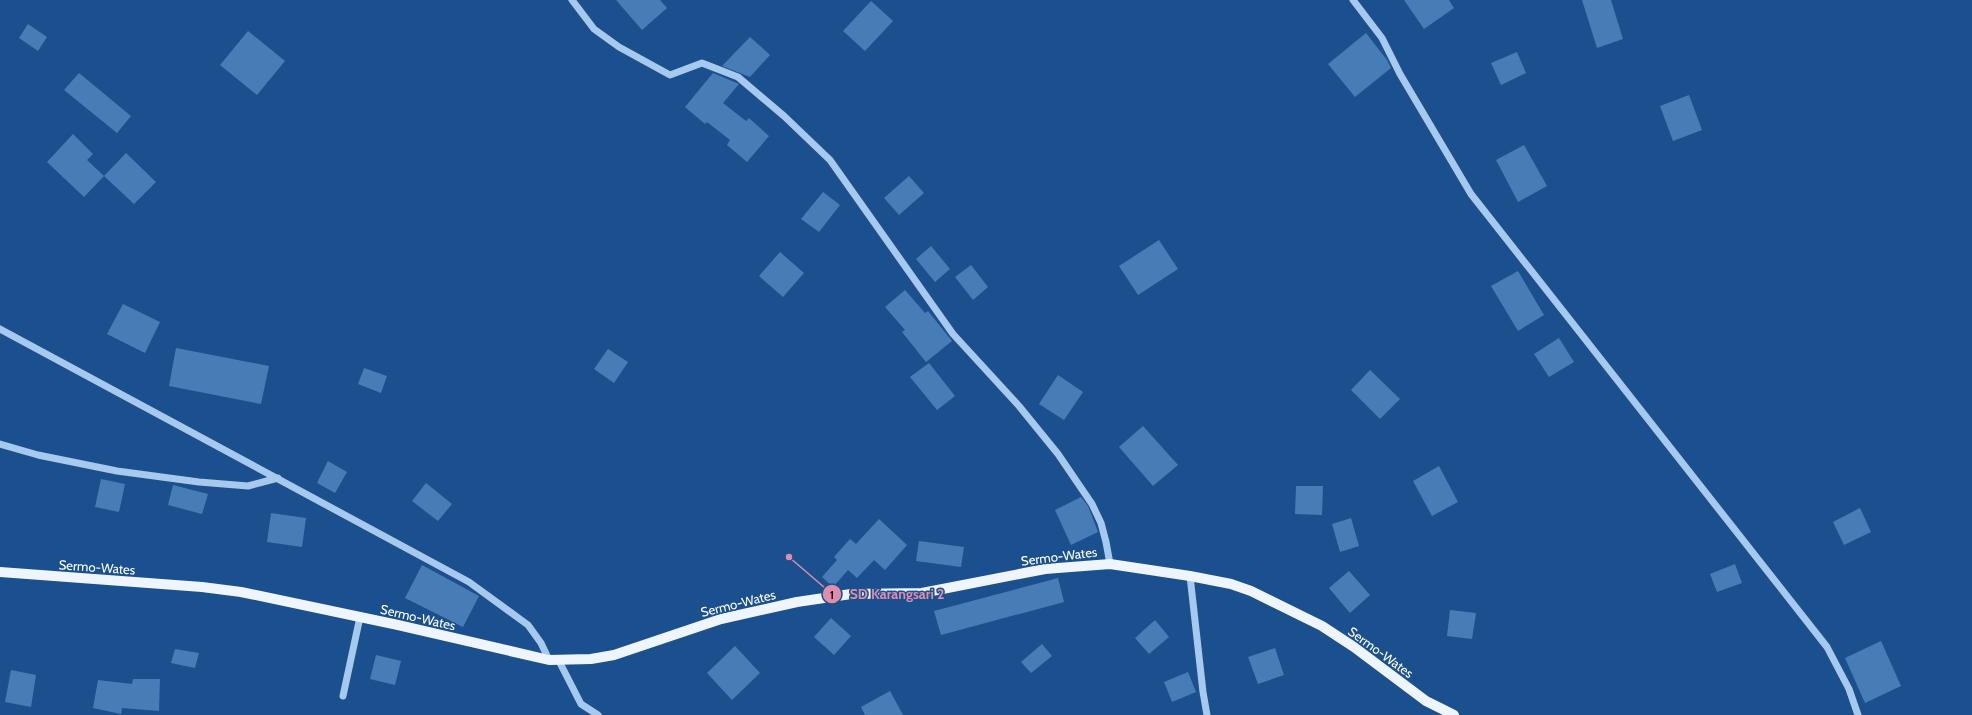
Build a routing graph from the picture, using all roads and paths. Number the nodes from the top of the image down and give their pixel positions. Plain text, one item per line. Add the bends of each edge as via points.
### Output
1 (572, 0) edge
2 (1353, 0) edge
3 (0, 329) edge
4 (0, 444) edge
5 (278, 478) junction
6 (1110, 564) junction
7 (0, 572) edge
8 (1190, 576) junction
9 (360, 617) junction
10 (554, 660) junction
11 (343, 696) dead end
12 (598, 715) edge
13 (1207, 715) edge
14 (1454, 715) edge
15 (1858, 715) edge

1 - 6 street via 594,29 619,47 670,75 702,63 738,77 830,160 953,334 1019,406 1058,454 1092,504 1101,523
2 - 15 street via 1382,38 1400,74 1472,194 1827,647 1849,689
3 - 5 street
4 - 5 street via 38,455 116,471 191,481 248,486
5 - 10 street via 469,582 528,625
6 - 8 main road, Sermo-Wates
6 - 10 main road, Sermo-Wates via 1045,569 922,593 851,594 797,602 721,619 614,655 591,659
7 - 9 main road, Sermo-Wates via 218,589
8 - 13 street via 1202,692
8 - 14 main road, Sermo-Wates via 1231,584 1251,591 1322,626 1426,701
9 - 10 main road, Sermo-Wates
9 - 11 street
10 - 12 street via 581,704

